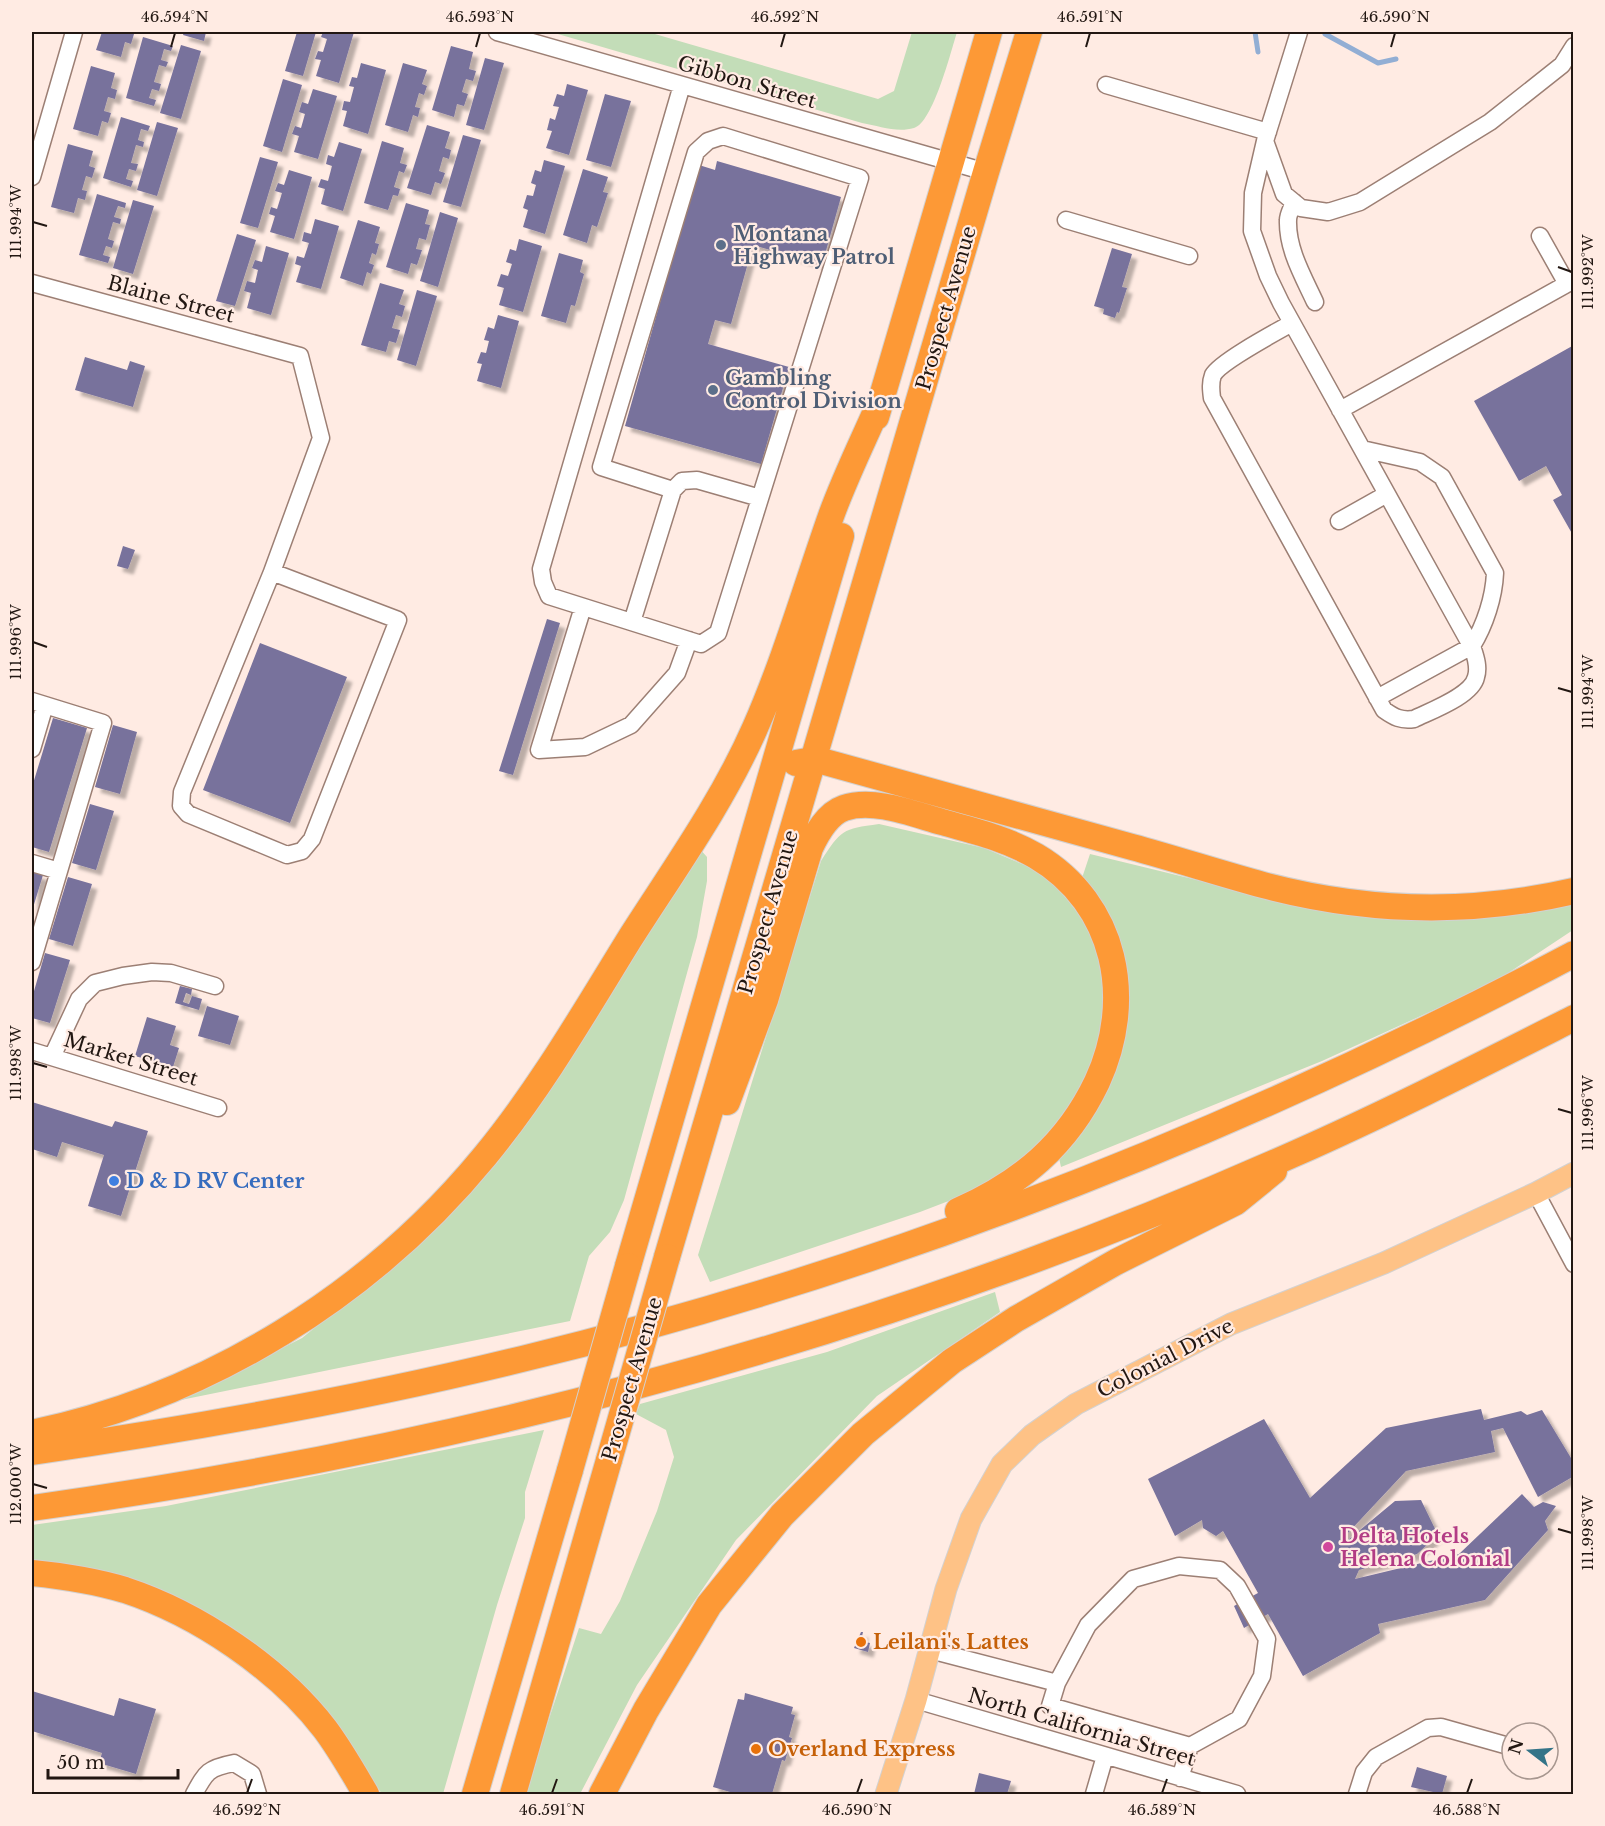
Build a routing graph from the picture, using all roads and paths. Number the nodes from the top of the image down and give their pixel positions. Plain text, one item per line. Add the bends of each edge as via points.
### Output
1 (74, 32) edge
2 (497, 32) edge
3 (989, 32) edge
4 (1029, 32) edge
5 (1299, 32) edge
6 (518, 34) edge
7 (1574, 46) edge
8 (682, 85) junction
9 (1106, 85) dead end
10 (1267, 137) junction
11 (950, 162) junction
12 (986, 172) junction
13 (32, 176) edge
14 (1294, 202) junction
15 (1066, 220) dead end
16 (1540, 236) dead end
17 (1189, 256) dead end
18 (1570, 282) edge
19 (32, 283) edge
20 (1315, 302) dead end
21 (1292, 323) junction
22 (881, 400) junction
23 (1340, 410) junction
24 (1362, 448) junction
25 (673, 490) junction
26 (1387, 494) junction
27 (760, 498) junction
28 (1339, 521) dead end
29 (272, 572) junction
30 (584, 607) junction
31 (632, 622) junction
32 (689, 640) junction
33 (1472, 646) junction
34 (1377, 698) junction
35 (38, 703) edge
36 (32, 749) edge
37 (812, 760) junction
38 (764, 800) junction
39 (32, 862) edge
40 (59, 871) junction
41 (1574, 891) edge
42 (1574, 954) edge
43 (32, 962) edge
44 (215, 986) dead end
45 (1574, 1018) edge
46 (32, 1051) edge
47 (52, 1057) junction
48 (218, 1108) dead end
49 (1292, 1155) junction
50 (692, 1172) junction
51 (1574, 1173) edge
52 (1536, 1193) junction
53 (1574, 1264) edge
54 (772, 1289) junction
55 (32, 1433) edge
56 (32, 1452) edge
57 (32, 1508) edge
58 (32, 1573) edge
59 (709, 1605) junction
60 (930, 1650) junction
61 (1057, 1683) junction
62 (916, 1700) junction
63 (1500, 1744) edge
64 (1190, 1746) junction
65 (1105, 1756) junction
66 (1180, 1778) junction
67 (194, 1794) edge
68 (258, 1794) edge
69 (366, 1794) edge
70 (475, 1794) edge
71 (513, 1794) edge
72 (587, 1794) edge
73 (602, 1794) edge
74 (886, 1794) edge
75 (1094, 1794) edge
76 (1237, 1794) edge
77 (1358, 1794) edge

1 - 13 street
2 - 6 street, Gibbon Street
3 - 11 highway, Prospect Avenue
4 - 12 highway, Prospect Avenue
5 - 10 street
6 - 8 street, Gibbon Street
7 - 14 street via 1562,65 1490,122 1360,202 1328,212
8 - 11 street, Gibbon Street
8 - 30 street via 541,569 549,596
9 - 10 street
10 - 14 street via 1284,194
10 - 21 street via 1253,193 1252,231 1268,276
11 - 12 street, Gibbon Street
11 - 22 highway, Prospect Avenue
12 - 37 highway, Prospect Avenue
14 - 20 street via 1288,218 1290,243
15 - 17 street
16 - 18 street
18 - 23 street
19 - 29 street, Blaine Street via 300,356 321,438
21 - 23 street
21 - 34 street via 1214,373 1210,385 1212,398
22 - 38 highway, Prospect Avenue
22 - 55 highway via 835,505 770,692 745,750 573,1030 485,1155 395,1249 345,1290 283,1332 164,1393 82,1421
23 - 24 street
24 - 26 street
24 - 33 street via 1420,462 1448,486 1495,573 1494,588
25 - 27 street via 682,481 697,480
25 - 27 street via 601,466 696,152 708,141 723,136 860,178
25 - 31 street
26 - 28 street
26 - 33 street
27 - 32 street via 718,633 701,644
29 - 29 street via 398,620 312,839 302,851 286,855 188,814 181,806 182,792
30 - 31 street
30 - 32 street via 539,750 585,747 632,725 677,673
31 - 32 street
33 - 34 street
33 - 34 street via 1476,679 1468,691 1406,720 1384,710
35 - 36 street
35 - 40 street via 103,723
37 - 38 highway via 783,771
37 - 41 highway via 1318,897 1388,907 1454,908
37 - 50 highway, Prospect Avenue
38 - 70 highway, Prospect Avenue, bridge
39 - 40 street
40 - 43 street
42 - 54 highway via 1370,1057 1194,1136 975,1221
44 - 47 street via 171,973 152,972 95,983 79,999
45 - 49 highway
46 - 47 street, Market Street
47 - 48 street, Market Street
49 - 57 highway via 994,1274 833,1329 689,1371 379,1449
49 - 59 highway via 1236,1202 1046,1300 922,1385 863,1434 808,1488 756,1544
50 - 54 highway via 748,1050 810,848 833,814 852,806 885,808 998,839 1049,865 1093,911 1113,963 1116,1017 1110,1049 1097,1081 1062,1138 1025,1174 985,1198
50 - 71 highway, Prospect Avenue, bridge
51 - 52 main road, Colonial Drive
52 - 53 street
52 - 60 main road, Colonial Drive via 1384,1263 1231,1324 1076,1404 1032,1435 1002,1464 971,1519
54 - 56 highway via 581,1344 410,1385 222,1422
58 - 69 highway via 124,1590 177,1611 225,1640 270,1674 312,1714
59 - 72 highway via 636,1704
59 - 73 highway via 654,1695
60 - 61 street
60 - 62 main road, Colonial Drive
61 - 64 street via 1050,1706
61 - 64 street via 1088,1625 1133,1579 1179,1566 1220,1570 1237,1586 1267,1639 1262,1676 1239,1719
62 - 65 street, North California Street
62 - 74 main road, Colonial Drive
63 - 77 street via 1441,1727 1428,1728 1376,1757 1364,1772
64 - 66 street
65 - 66 street, North California Street
65 - 75 street
66 - 76 street, North California Street
67 - 68 street via 215,1767 234,1763 252,1774

